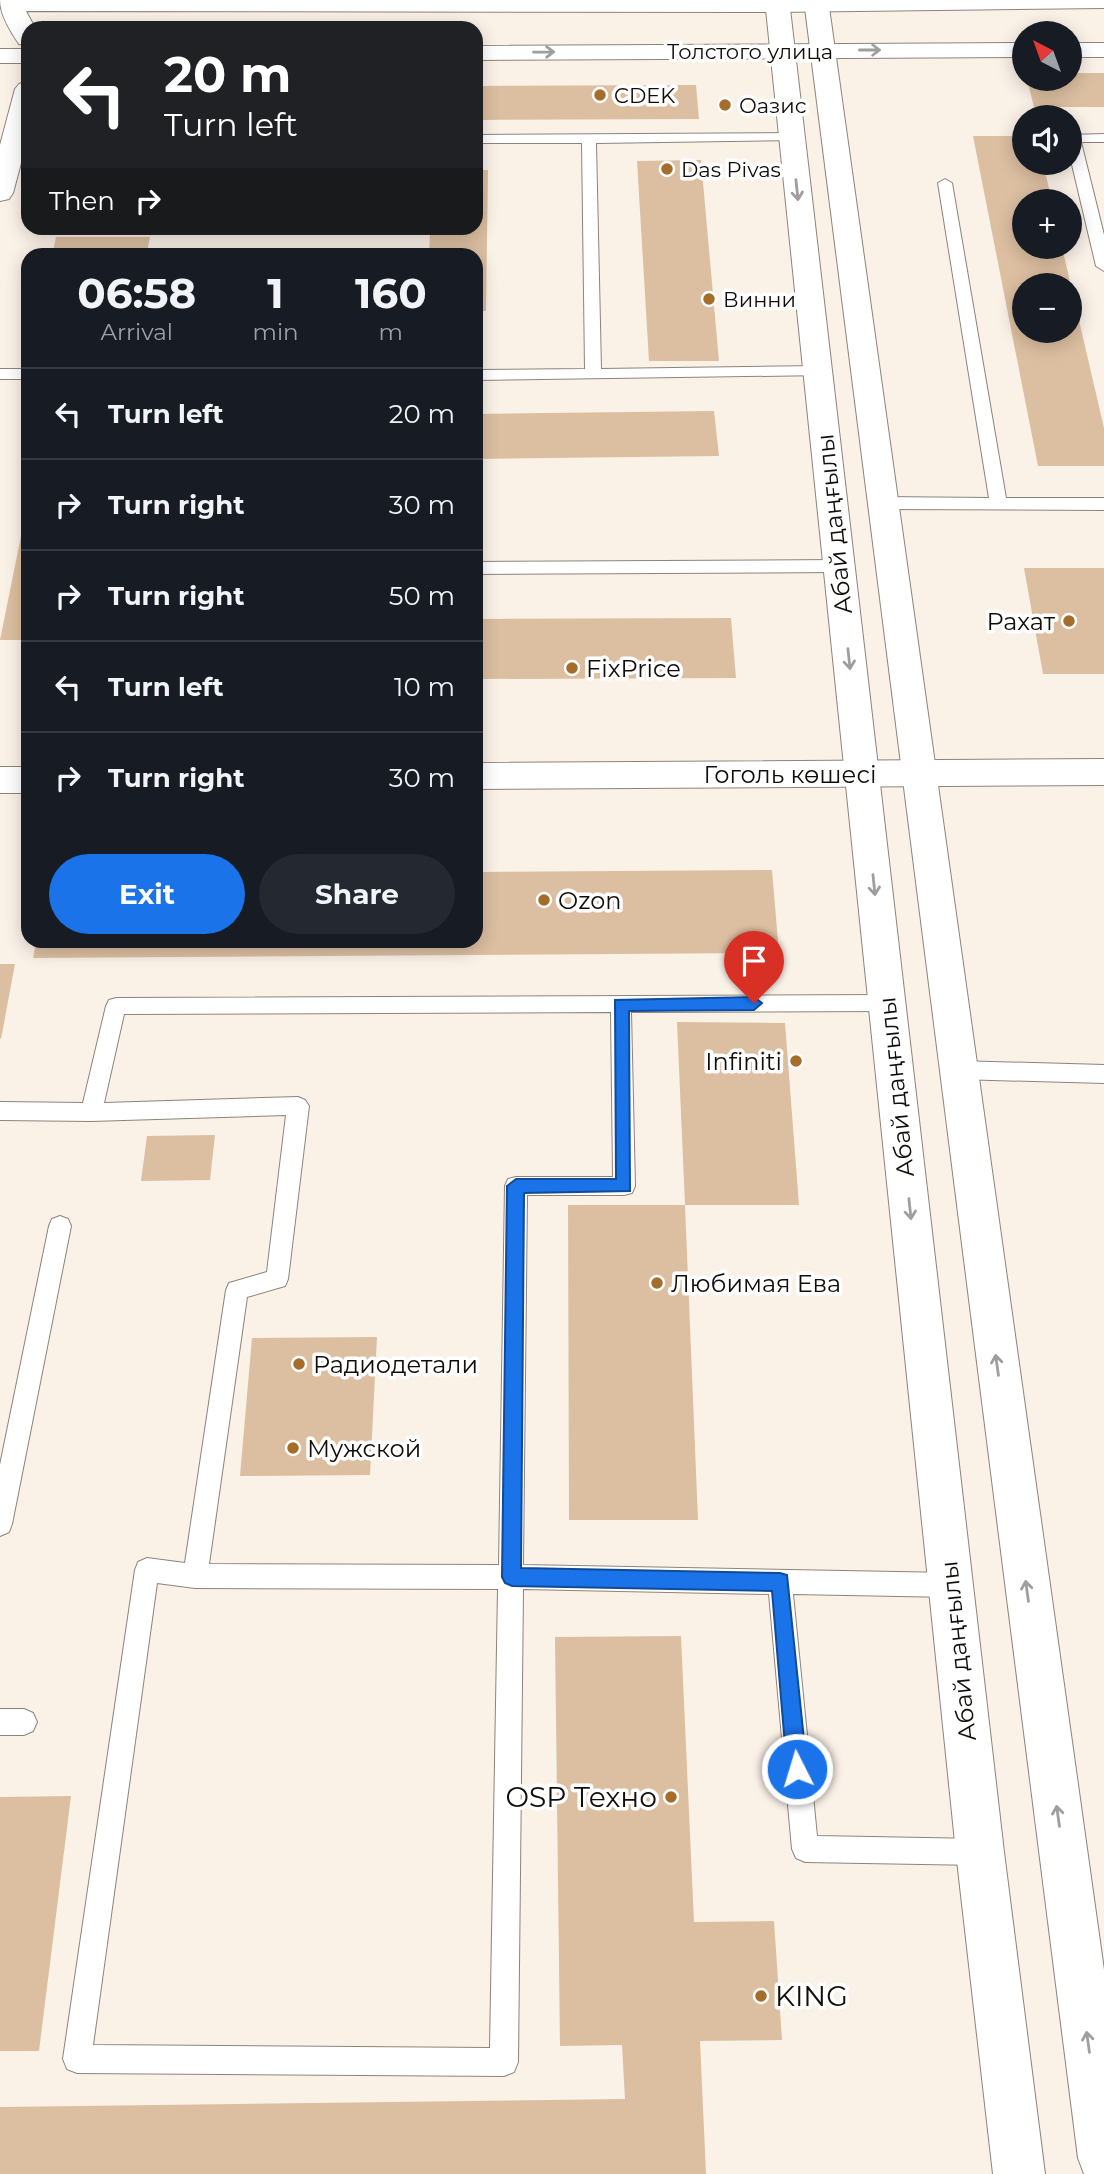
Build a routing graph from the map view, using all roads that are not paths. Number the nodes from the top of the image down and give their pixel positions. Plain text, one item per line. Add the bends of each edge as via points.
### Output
1 (1104, 1) edge
2 (777, 2) edge
3 (816, 2) edge
4 (5, 4) edge
5 (90, 4) junction
6 (72, 21) edge
7 (21, 28) edge
8 (782, 50) junction
9 (823, 50) junction
10 (1012, 50) edge
11 (1082, 50) edge
12 (1104, 50) edge
13 (483, 53) edge
14 (21, 56) edge
15 (0, 57) edge
16 (21, 115) edge
17 (792, 137) junction
18 (1104, 138) edge
19 (483, 139) edge
20 (589, 139) junction
21 (945, 183) dead end
22 (0, 193) edge
23 (1104, 266) edge
24 (818, 371) junction
25 (0, 374) edge
26 (21, 374) edge
27 (593, 374) junction
28 (483, 375) edge
29 (882, 503) junction
30 (998, 503) junction
31 (1104, 504) edge
32 (839, 566) junction
33 (483, 568) edge
34 (1104, 772) edge
35 (862, 773) junction
36 (918, 773) junction
37 (483, 776) edge
38 (0, 780) edge
39 (21, 780) edge
40 (887, 1003) junction
41 (621, 1004) junction
42 (957, 1070) junction
43 (1104, 1074) edge
44 (0, 1111) edge
45 (90, 1112) junction
46 (60, 1226) dead end
47 (0, 1524) edge
48 (195, 1576) junction
49 (512, 1577) junction
50 (780, 1582) junction
51 (951, 1585) junction
52 (981, 1852) junction
53 (1104, 2158) edge
54 (1019, 2174) edge

1 - 3 main road, Толстого улица
2 - 3 main road, Толстого улица
2 - 5 main road, Толстого улица
2 - 8 main road, Абай даңғылы
3 - 9 main road, Абай даңғылы
4 - 5 main road, Толстого улица
4 - 7 main road
5 - 6 main road
8 - 9 main road, Толстого улица
13 -> 8 main road, Толстого улица
8 - 17 main road, Абай даңғылы
9 -> 10 main road, Толстого улица
9 - 29 main road, Абай даңғылы
11 - 12 main road
14 - 15 main road
16 - 22 main road
17 - 20 lane
17 -> 24 main road, Абай даңғылы
18 - 23 lane via 1073,138
19 - 20 lane
20 - 27 lane
21 - 30 lane
24 - 27 lane
24 - 32 main road, Абай даңғылы
25 - 26 lane
27 - 28 lane
29 - 30 lane
29 - 36 main road, Абай даңғылы
30 - 31 lane
32 - 33 lane
32 -> 35 main road, Абай даңғылы
34 - 36 main road, Гоголь көшесі
35 - 36 main road, Гоголь көшесі
35 - 37 main road, Гоголь көшесі
35 -> 40 main road, Абай даңғылы
36 - 42 main road, Абай даңғылы
38 - 39 main road
40 - 41 lane
40 -> 51 main road, Абай даңғылы
41 - 45 lane via 116,1006
41 - 49 lane via 624,1186 516,1186
42 - 43 lane
53 -> 42 main road, Абай даңғылы
44 - 45 lane
45 - 48 lane via 298,1106 277,1279 237,1290
46 - 47 lane
48 - 49 lane
48 - 49 lane via 147,1570 77,2059 504,2062
49 - 50 lane
50 - 51 lane
50 - 52 lane via 804,1849
51 - 52 main road, Абай даңғылы
52 - 54 main road, Абай даңғылы

